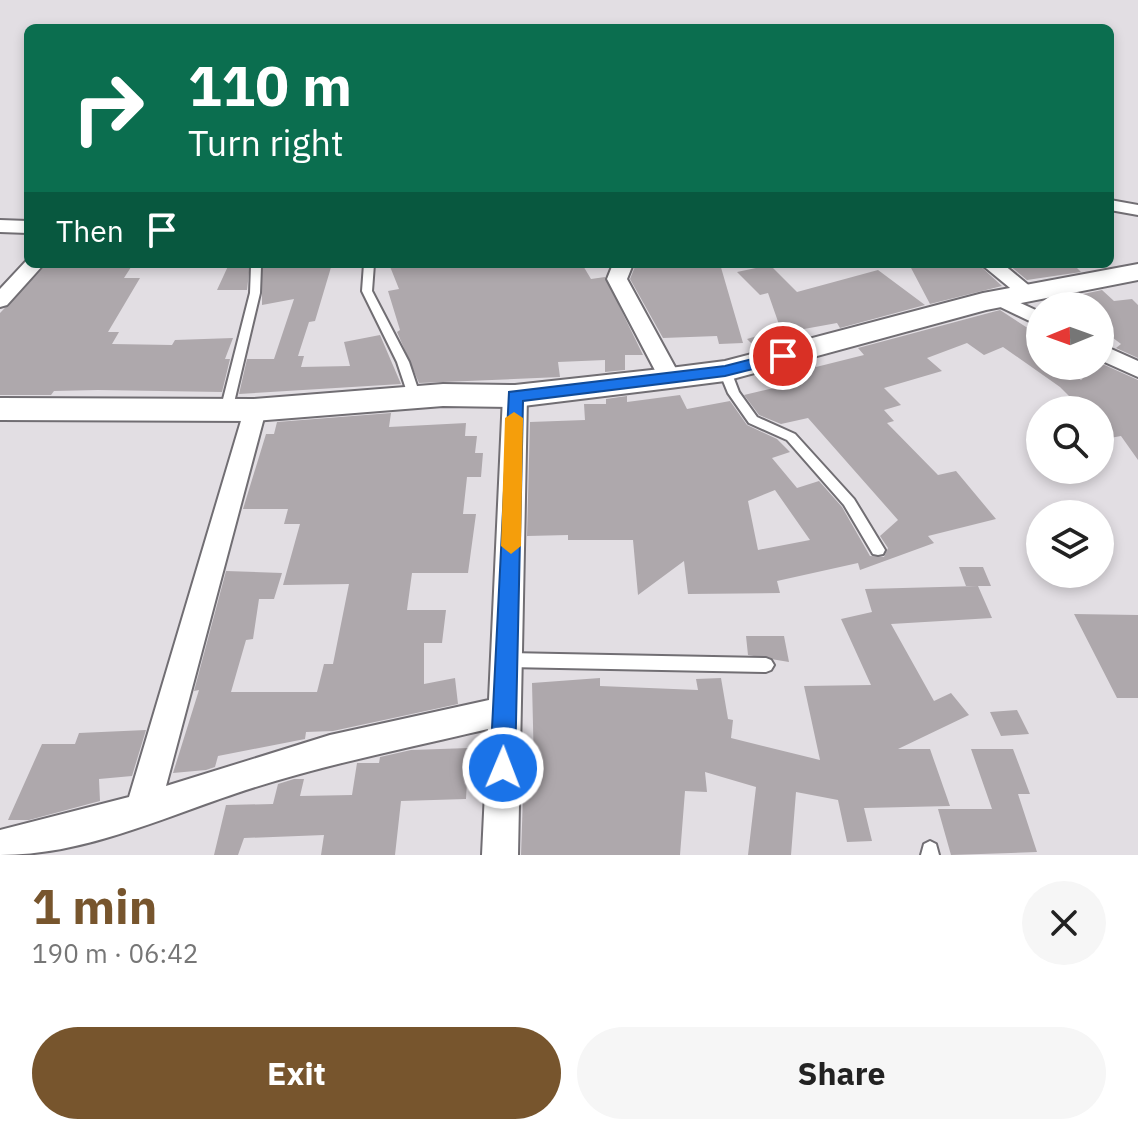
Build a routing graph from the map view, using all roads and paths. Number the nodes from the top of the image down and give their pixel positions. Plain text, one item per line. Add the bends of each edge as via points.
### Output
1 (1114, 206) edge
2 (1138, 210) edge
3 (0, 226) edge
4 (24, 227) edge
5 (30, 268) edge
6 (256, 268) edge
7 (369, 268) edge
8 (621, 268) edge
9 (994, 268) edge
10 (1138, 272) edge
11 (0, 301) edge
12 (1022, 304) edge
13 (1114, 358) edge
14 (1138, 370) edge
15 (725, 371) junction
16 (670, 378) junction
17 (515, 396) junction
18 (415, 398) junction
19 (0, 409) edge
20 (240, 410) junction
21 (878, 550) dead end
22 (508, 660) junction
23 (766, 665) dead end
24 (504, 711) junction
25 (142, 811) junction
26 (0, 848) edge
27 (500, 855) edge

1 - 2 street
3 - 4 street
5 - 11 street
6 - 20 lane
7 - 18 lane via 367,291
8 - 16 street via 617,279
9 - 12 street
10 - 12 street
12 - 15 street
13 - 14 street
15 - 16 street
15 - 21 lane via 753,420 791,437 849,502
16 - 17 street
17 - 18 street
17 - 22 street
18 - 20 street
19 - 20 street
20 - 25 street
22 - 23 lane
22 - 24 street
24 - 25 street via 330,750
24 - 27 street
25 - 26 street

